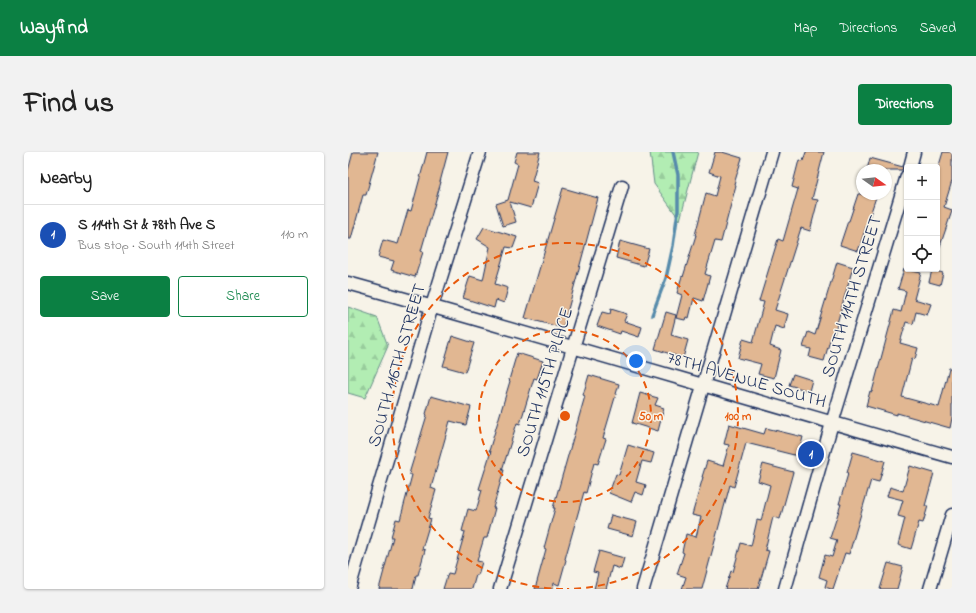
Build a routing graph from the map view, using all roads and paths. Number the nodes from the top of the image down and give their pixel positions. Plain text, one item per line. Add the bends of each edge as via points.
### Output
1 (480, 152) edge
2 (772, 152) edge
3 (914, 152) edge
4 (911, 164) edge
5 (622, 186) dead end
6 (904, 186) edge
7 (348, 283) edge
8 (432, 306) junction
9 (574, 346) junction
10 (703, 385) junction
11 (832, 423) junction
12 (952, 457) edge
13 (952, 515) edge
14 (349, 589) edge
15 (500, 589) edge
16 (643, 589) edge
17 (784, 589) edge
18 (930, 589) edge

1 - 8 street, SOUTH 116TH STREET
2 - 10 street
3 - 4 street
5 - 9 street, SOUTH 115TH PLACE
6 - 11 street, SOUTH 114TH STREET
7 - 8 street, 78TH AVENUE SOUTH
8 - 9 street, 78TH AVENUE SOUTH
8 - 14 street, SOUTH 116TH STREET
9 - 10 street, 78TH AVENUE SOUTH
9 - 15 street, SOUTH 115TH PLACE
10 - 11 street, 78TH AVENUE SOUTH
10 - 16 street
11 - 12 street, 78TH AVENUE SOUTH
11 - 17 street, SOUTH 114TH STREET
13 - 18 street

